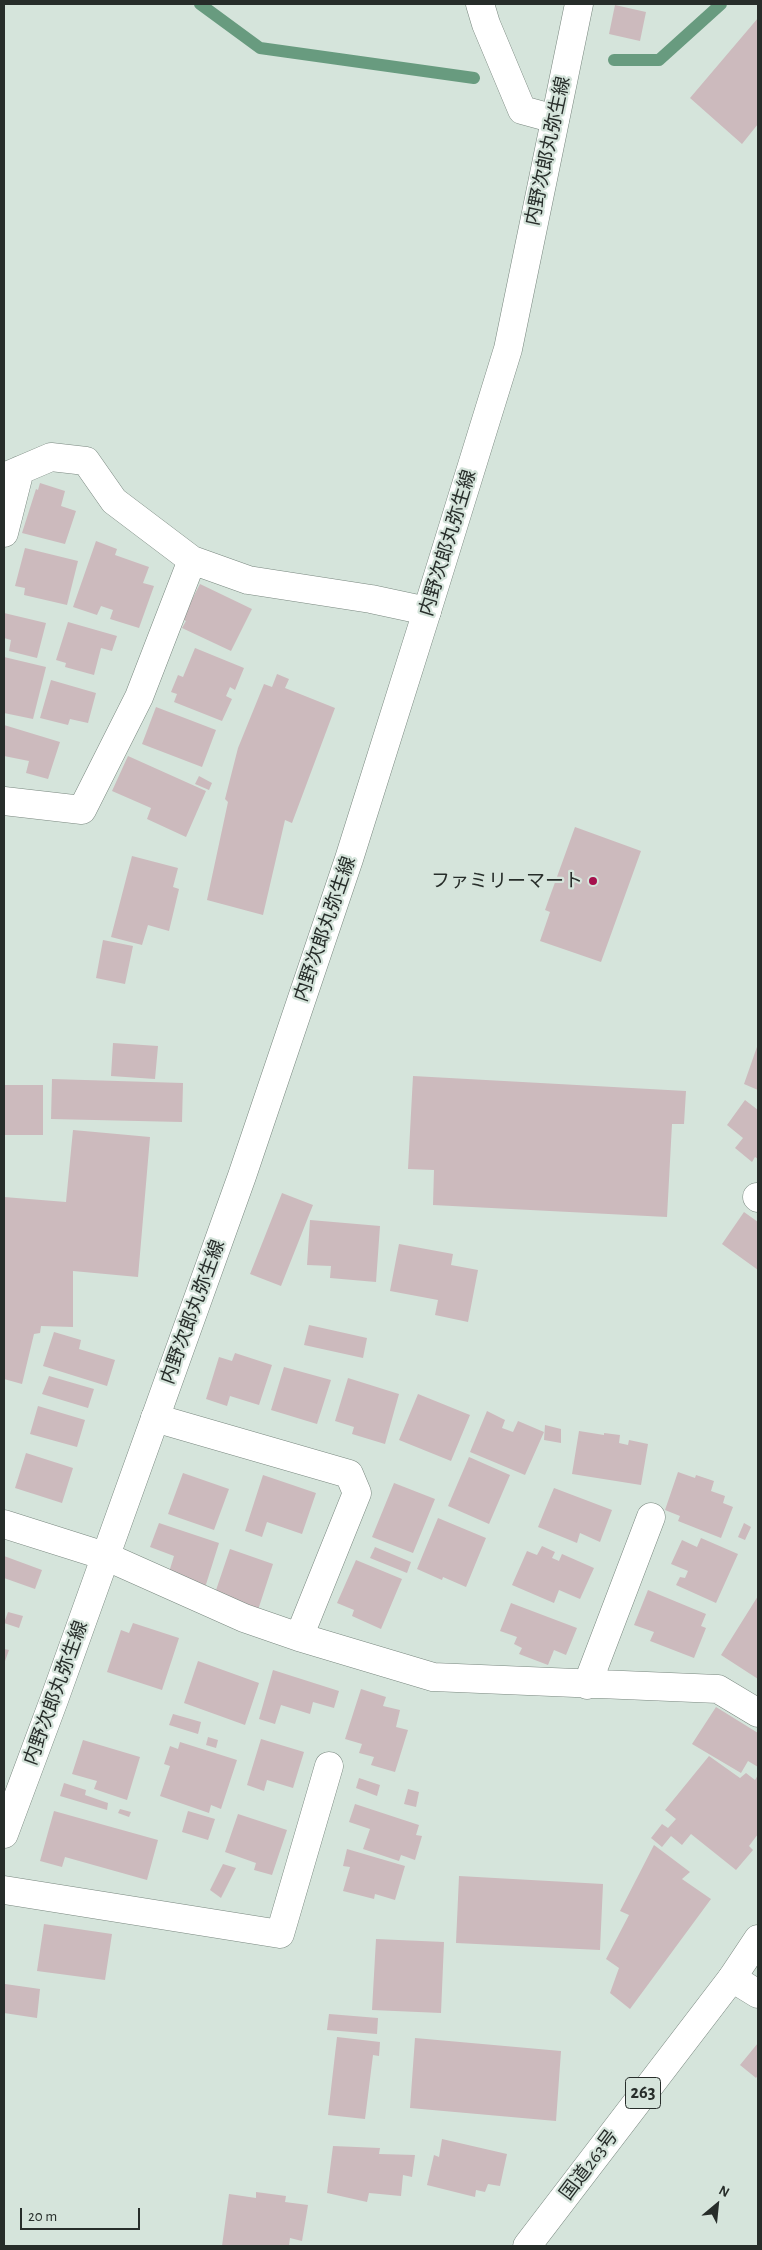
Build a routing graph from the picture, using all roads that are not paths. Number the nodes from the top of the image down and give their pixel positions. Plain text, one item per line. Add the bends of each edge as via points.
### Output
1 (480, 4) edge
2 (578, 4) edge
3 (554, 119) junction
4 (12, 474) edge
5 (4, 533) edge
6 (192, 560) junction
7 (426, 612) junction
8 (4, 801) edge
9 (155, 1418) junction
10 (651, 1517) dead end
11 (4, 1524) edge
12 (105, 1556) junction
13 (299, 1637) junction
14 (587, 1685) junction
15 (758, 1713) edge
16 (329, 1766) dead end
17 (4, 1834) edge
18 (4, 1890) edge
19 (758, 1939) edge
20 (732, 1978) junction
21 (758, 1994) edge
22 (526, 2246) edge

1 - 3 main road via 522,110
2 - 3 main road, 内野次郎丸弥生線
3 - 7 main road, 内野次郎丸弥生線 via 508,349
4 - 5 main road
4 - 6 main road via 51,457 86,460 114,502
6 - 7 main road via 248,580 371,599
6 - 8 main road via 139,697 82,810
7 - 9 main road, 内野次郎丸弥生線 via 254,1139
9 - 12 main road, 内野次郎丸弥生線
9 - 13 main road via 349,1474 357,1493
10 - 14 main road
11 - 12 main road
12 - 13 main road via 244,1618
12 - 17 main road, 内野次郎丸弥生線
13 - 14 main road via 433,1677
14 - 15 main road via 718,1689
16 - 18 main road via 280,1934
19 - 20 main road, 国道263号 / 263
20 - 21 main road
20 - 22 main road, 国道263号 / 263

